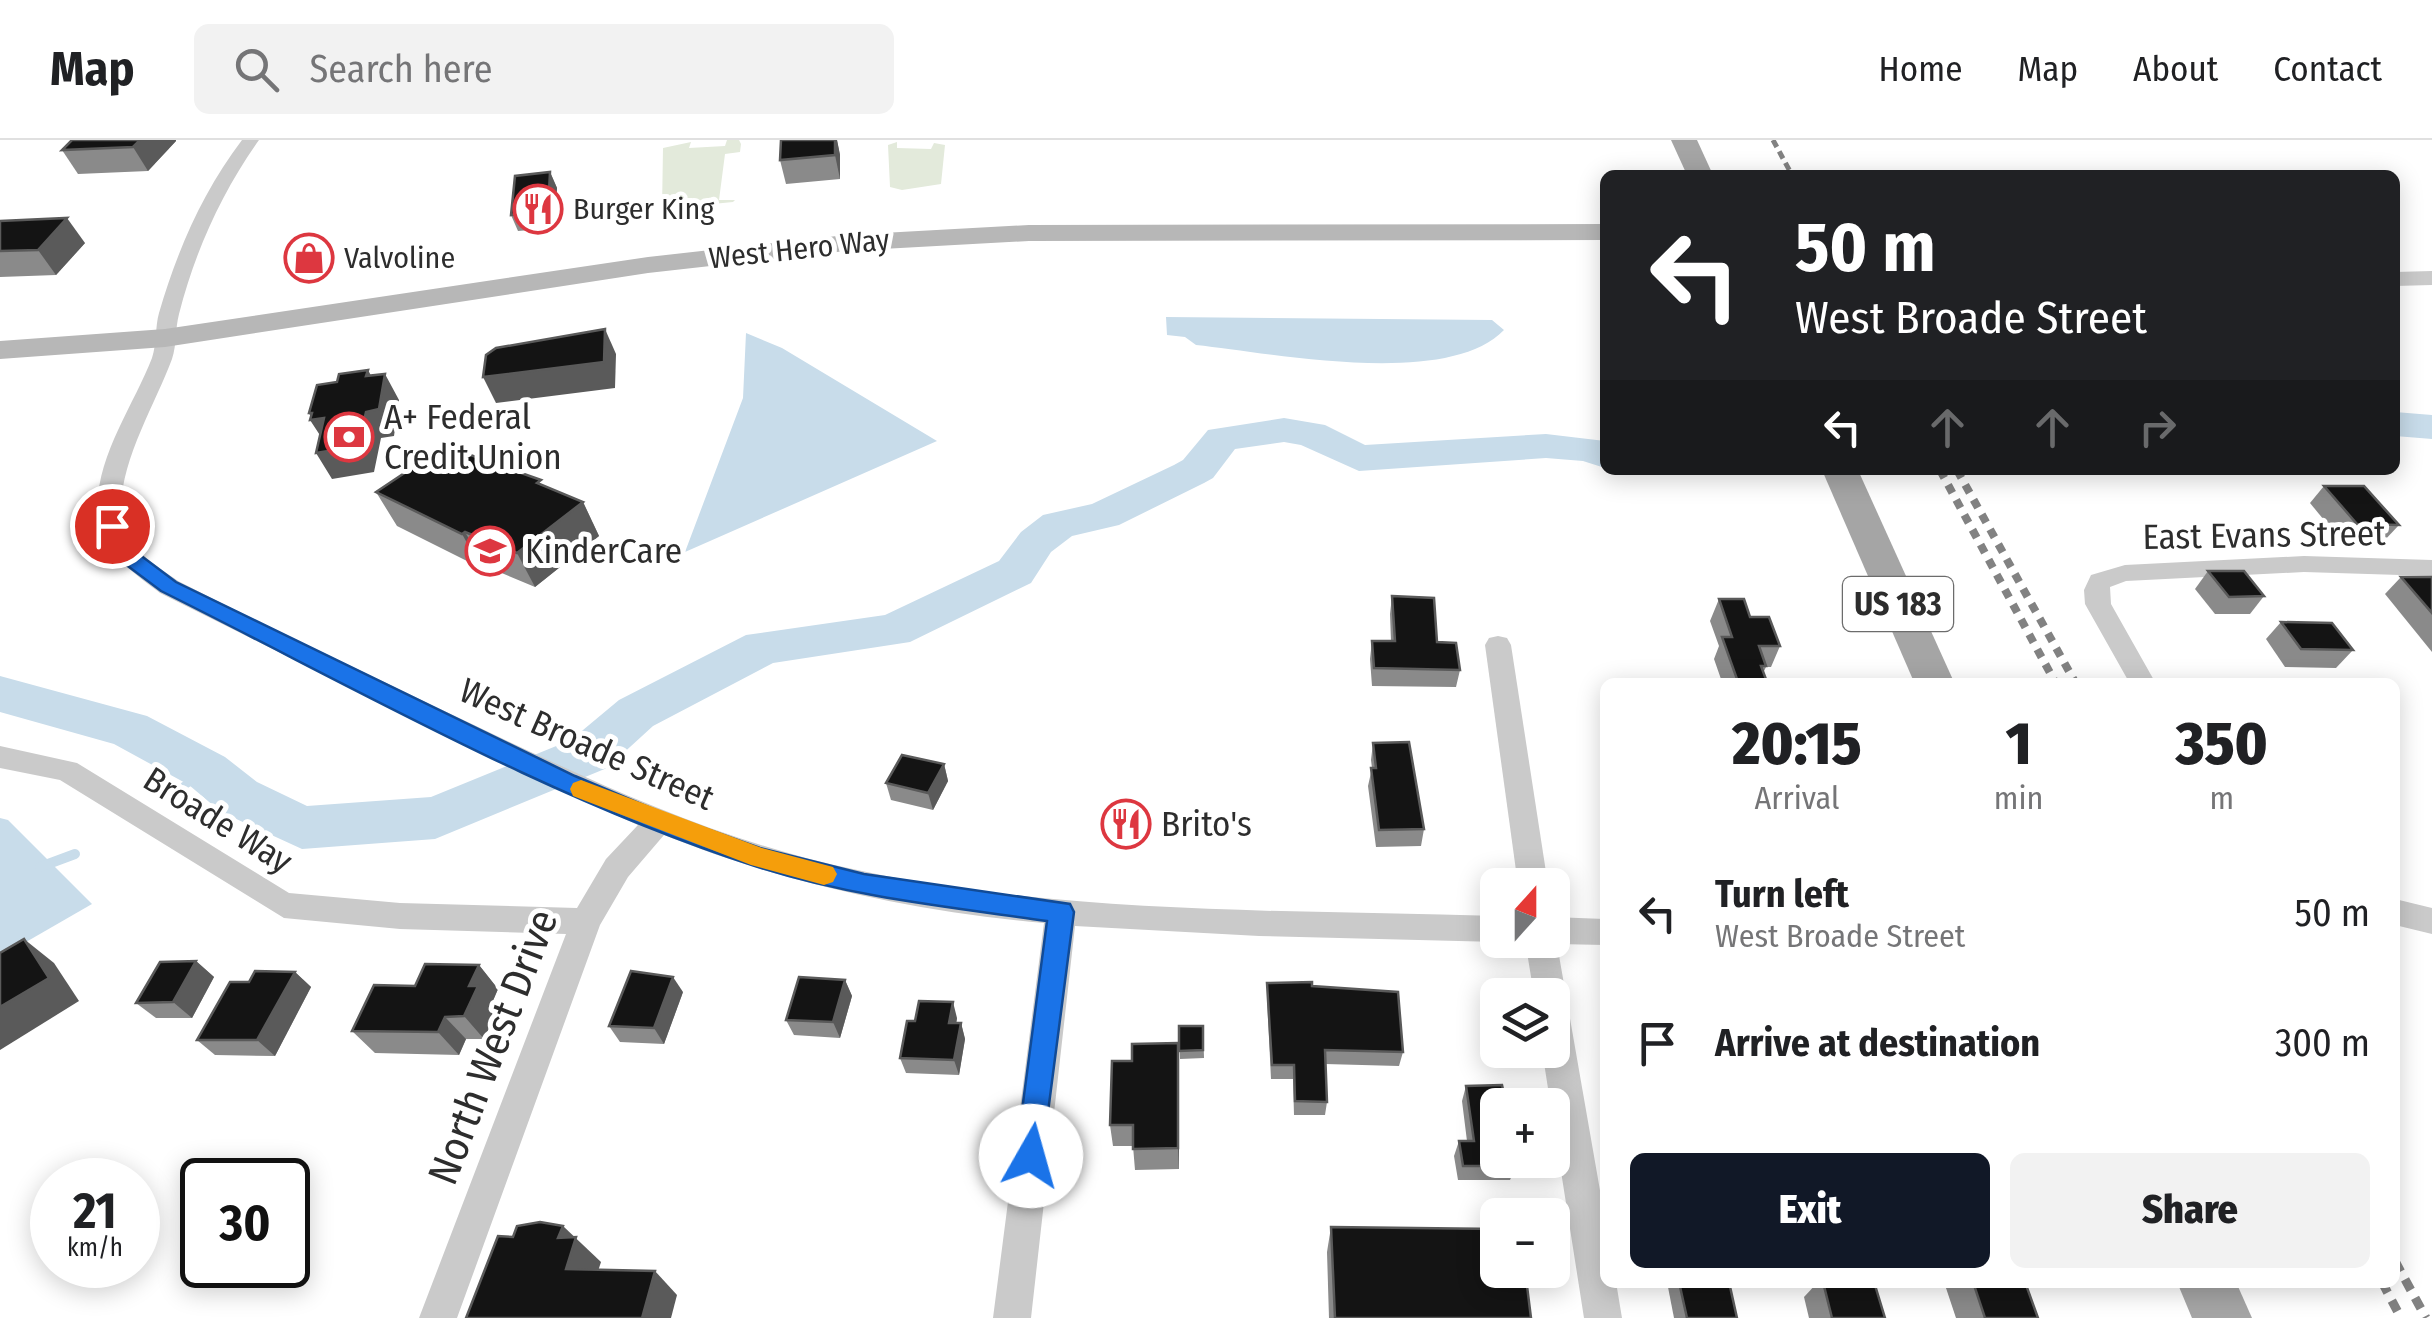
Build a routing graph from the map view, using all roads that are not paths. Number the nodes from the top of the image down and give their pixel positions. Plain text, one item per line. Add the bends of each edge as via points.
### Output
1 (251, 140) edge
2 (1684, 140) edge
3 (1698, 170) edge
4 (1600, 232) edge
5 (2432, 278) edge
6 (2400, 279) edge
7 (165, 338) junction
8 (0, 350) edge
9 (1842, 475) edge
10 (2432, 568) edge
11 (1498, 646) dead end
12 (1932, 678) edge
13 (2140, 678) edge
14 (0, 757) edge
15 (658, 822) junction
16 (1531, 868) edge
17 (1061, 912) junction
18 (2400, 913) edge
19 (586, 921) junction
20 (2432, 922) edge
21 (1480, 928) edge
22 (1570, 931) edge
23 (1600, 932) edge
24 (1562, 1068) edge
25 (2209, 1288) edge
26 (438, 1318) edge
27 (1012, 1318) edge
28 (1603, 1318) edge
29 (2222, 1318) edge

1 - 7 street, West Broade Street via 216,191
2 - 3 main road
4 - 7 main road, West Hero Way via 1028,233 846,243 648,265
5 - 6 street
7 - 8 main road, West Hero Way
7 - 15 street, West Broade Street via 110,495 112,526 128,556 219,613
9 - 12 main road, US 183
10 - 13 street, East Evans Street via 2125,572 2096,590
11 - 16 street
14 - 19 street, Broade Way via 66,771 284,905
15 - 17 street, West Broade Street via 759,858 864,884
15 - 19 street, North West Drive via 617,868
17 - 21 street, West Broade Street
17 - 27 street
18 - 20 street
19 - 26 street, North West Drive
22 - 23 street
24 - 28 street
25 - 29 main road

